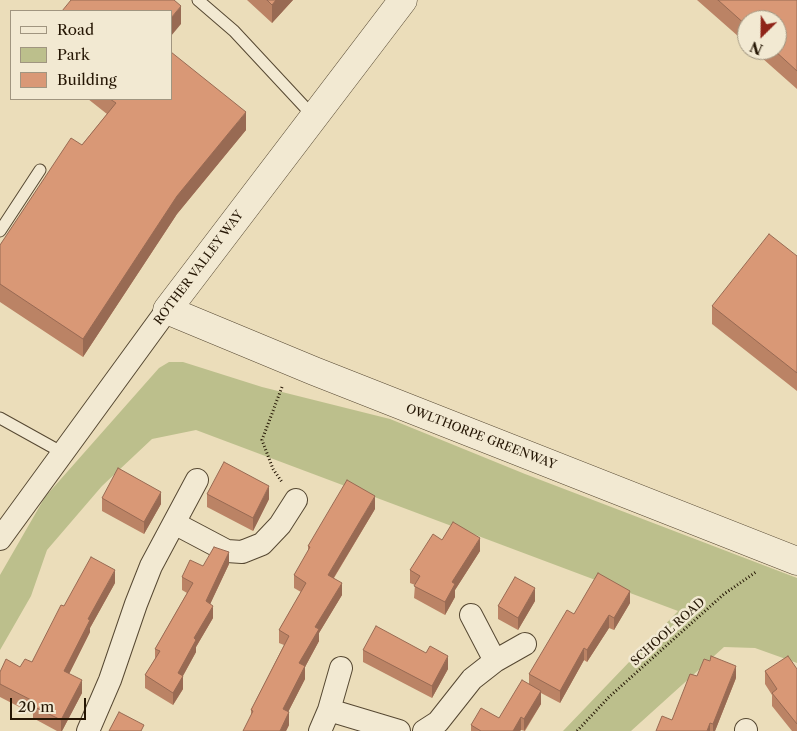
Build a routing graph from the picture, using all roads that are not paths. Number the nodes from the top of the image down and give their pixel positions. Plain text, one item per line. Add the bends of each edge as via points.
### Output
1 (198, 0) edge
2 (403, 0) edge
3 (314, 117) junction
4 (40, 170) dead end
5 (0, 231) edge
6 (167, 310) junction
7 (0, 418) edge
8 (63, 453) junction
9 (197, 480) dead end
10 (296, 500) road end
11 (174, 523) junction
12 (0, 539) edge
13 (787, 558) edge
14 (471, 615) dead end
15 (525, 644) dead end
16 (495, 661) junction
17 (340, 668) dead end
18 (329, 710) junction
19 (88, 731) edge
20 (320, 731) edge
21 (399, 731) edge
22 (424, 731) edge

1 - 3 lane via 234,31
2 - 3 street, ROTHER VALLEY WAY
3 - 6 street, ROTHER VALLEY WAY
4 - 5 lane
6 - 8 street, ROTHER VALLEY WAY
6 - 13 street, OWLTHORPE GREENWAY
7 - 8 lane
8 - 12 street, ROTHER VALLEY WAY
9 - 11 street
10 - 11 street via 280,525 262,544 242,552 227,550
11 - 19 street via 136,604 110,680
14 - 16 street
15 - 16 street
16 - 22 street via 472,679 438,722
17 - 18 street
18 - 20 street
18 - 21 street

